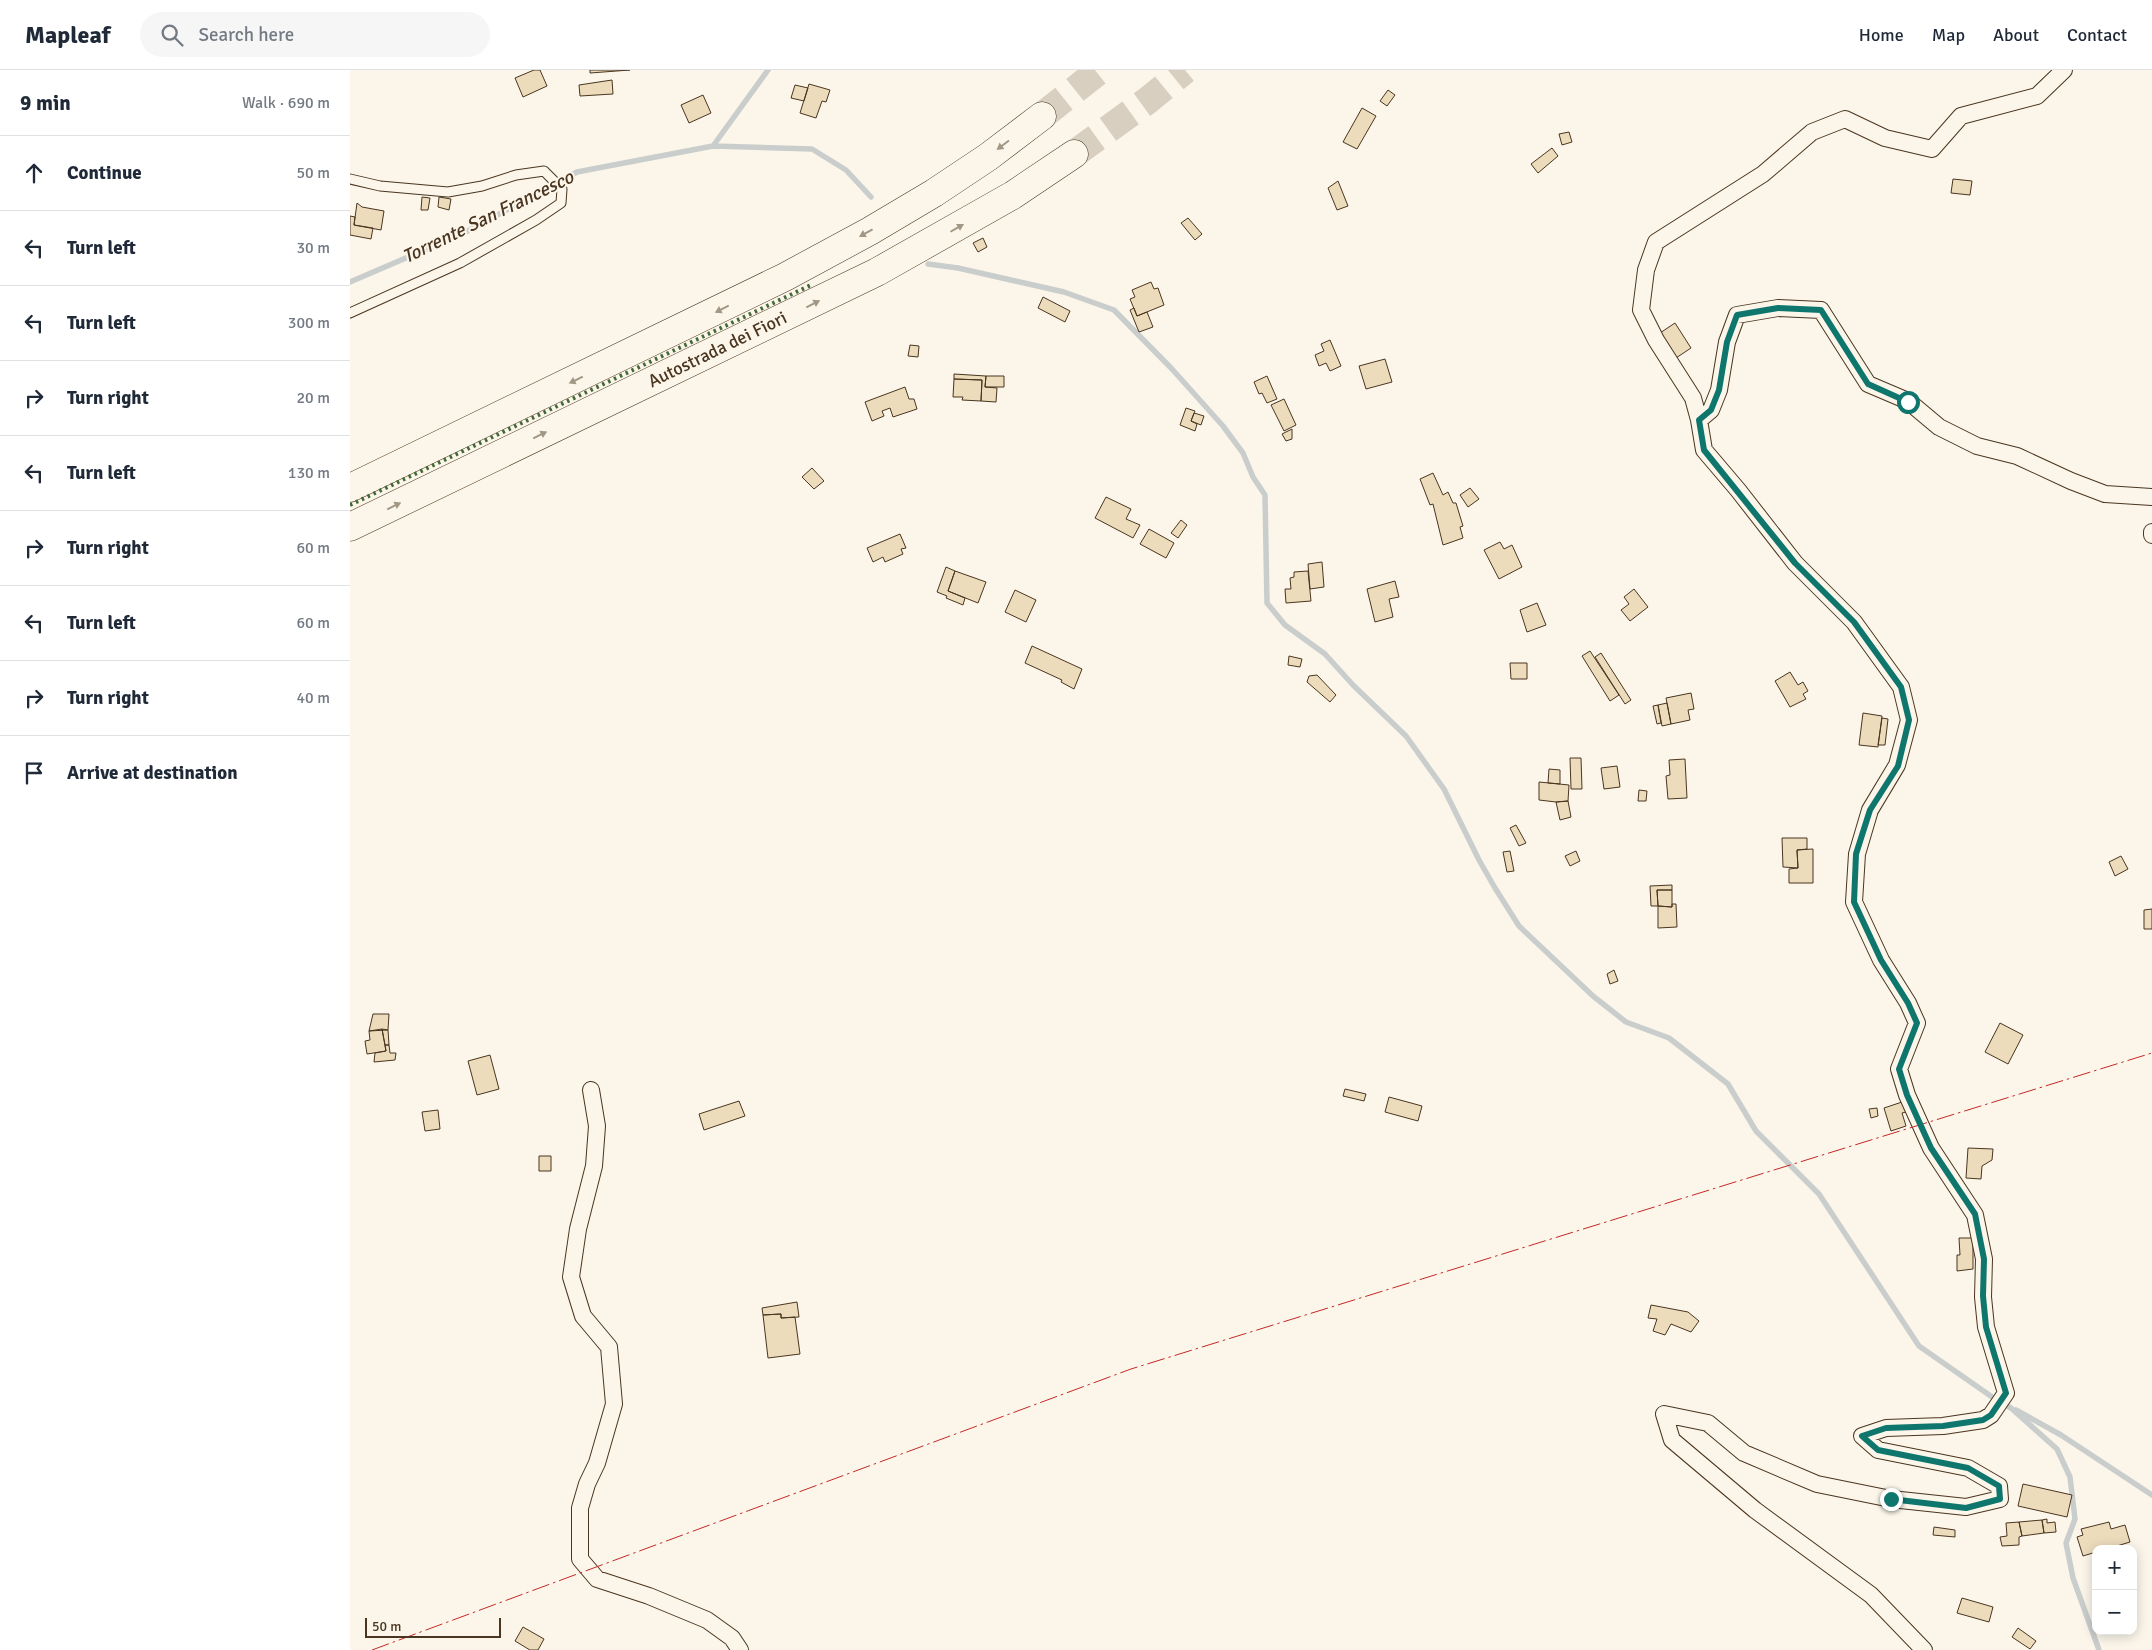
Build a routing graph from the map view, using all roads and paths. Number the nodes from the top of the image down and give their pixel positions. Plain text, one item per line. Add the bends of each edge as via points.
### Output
1 (2064, 70) edge
2 (1042, 116) tunnel mouth
3 (1074, 154) tunnel mouth
4 (350, 179) edge
5 (350, 313) edge
6 (1699, 420) junction
7 (350, 488) edge
8 (2152, 497) edge
9 (350, 527) edge
10 (591, 1090) dead end
11 (740, 1650) edge
12 (1924, 1650) edge

1 - 6 street via 2038,96 1961,116 1932,148 1885,138 1845,119 1812,132 1763,174 1656,242 1646,270 1641,310 1693,398
2 -> 7 highway, Autostrada dei Fiori via 934,192 785,278
9 -> 3 highway, Autostrada dei Fiori via 877,272 1005,200
4 - 5 lane via 380,186 448,192 544,171 562,188 561,203 536,220 460,263
6 - 8 street via 1711,410 1719,390 1727,342 1737,315 1778,308 1821,310 1868,384 1908,402 1939,427 1977,446 2016,456 2105,494
6 - 12 street via 1704,450 1795,563 1854,622 1901,687 1909,720 1898,766 1870,810 1856,854 1854,902 1881,960 1917,1023 1899,1069 1931,1148 1975,1214 1984,1259 1986,1327 2006,1393 1991,1415 1983,1420 1943,1426 1886,1428 1862,1436 1878,1450 1968,1468 1999,1486 2000,1499 1966,1508 1891,1499 1817,1484 1744,1452 1708,1423 1664,1414 1672,1440 1755,1510 1871,1595
10 - 11 street via 597,1126 594,1166 578,1229 571,1277 583,1316 609,1347 614,1404 598,1463 580,1508 580,1559 596,1579 707,1620 732,1638

